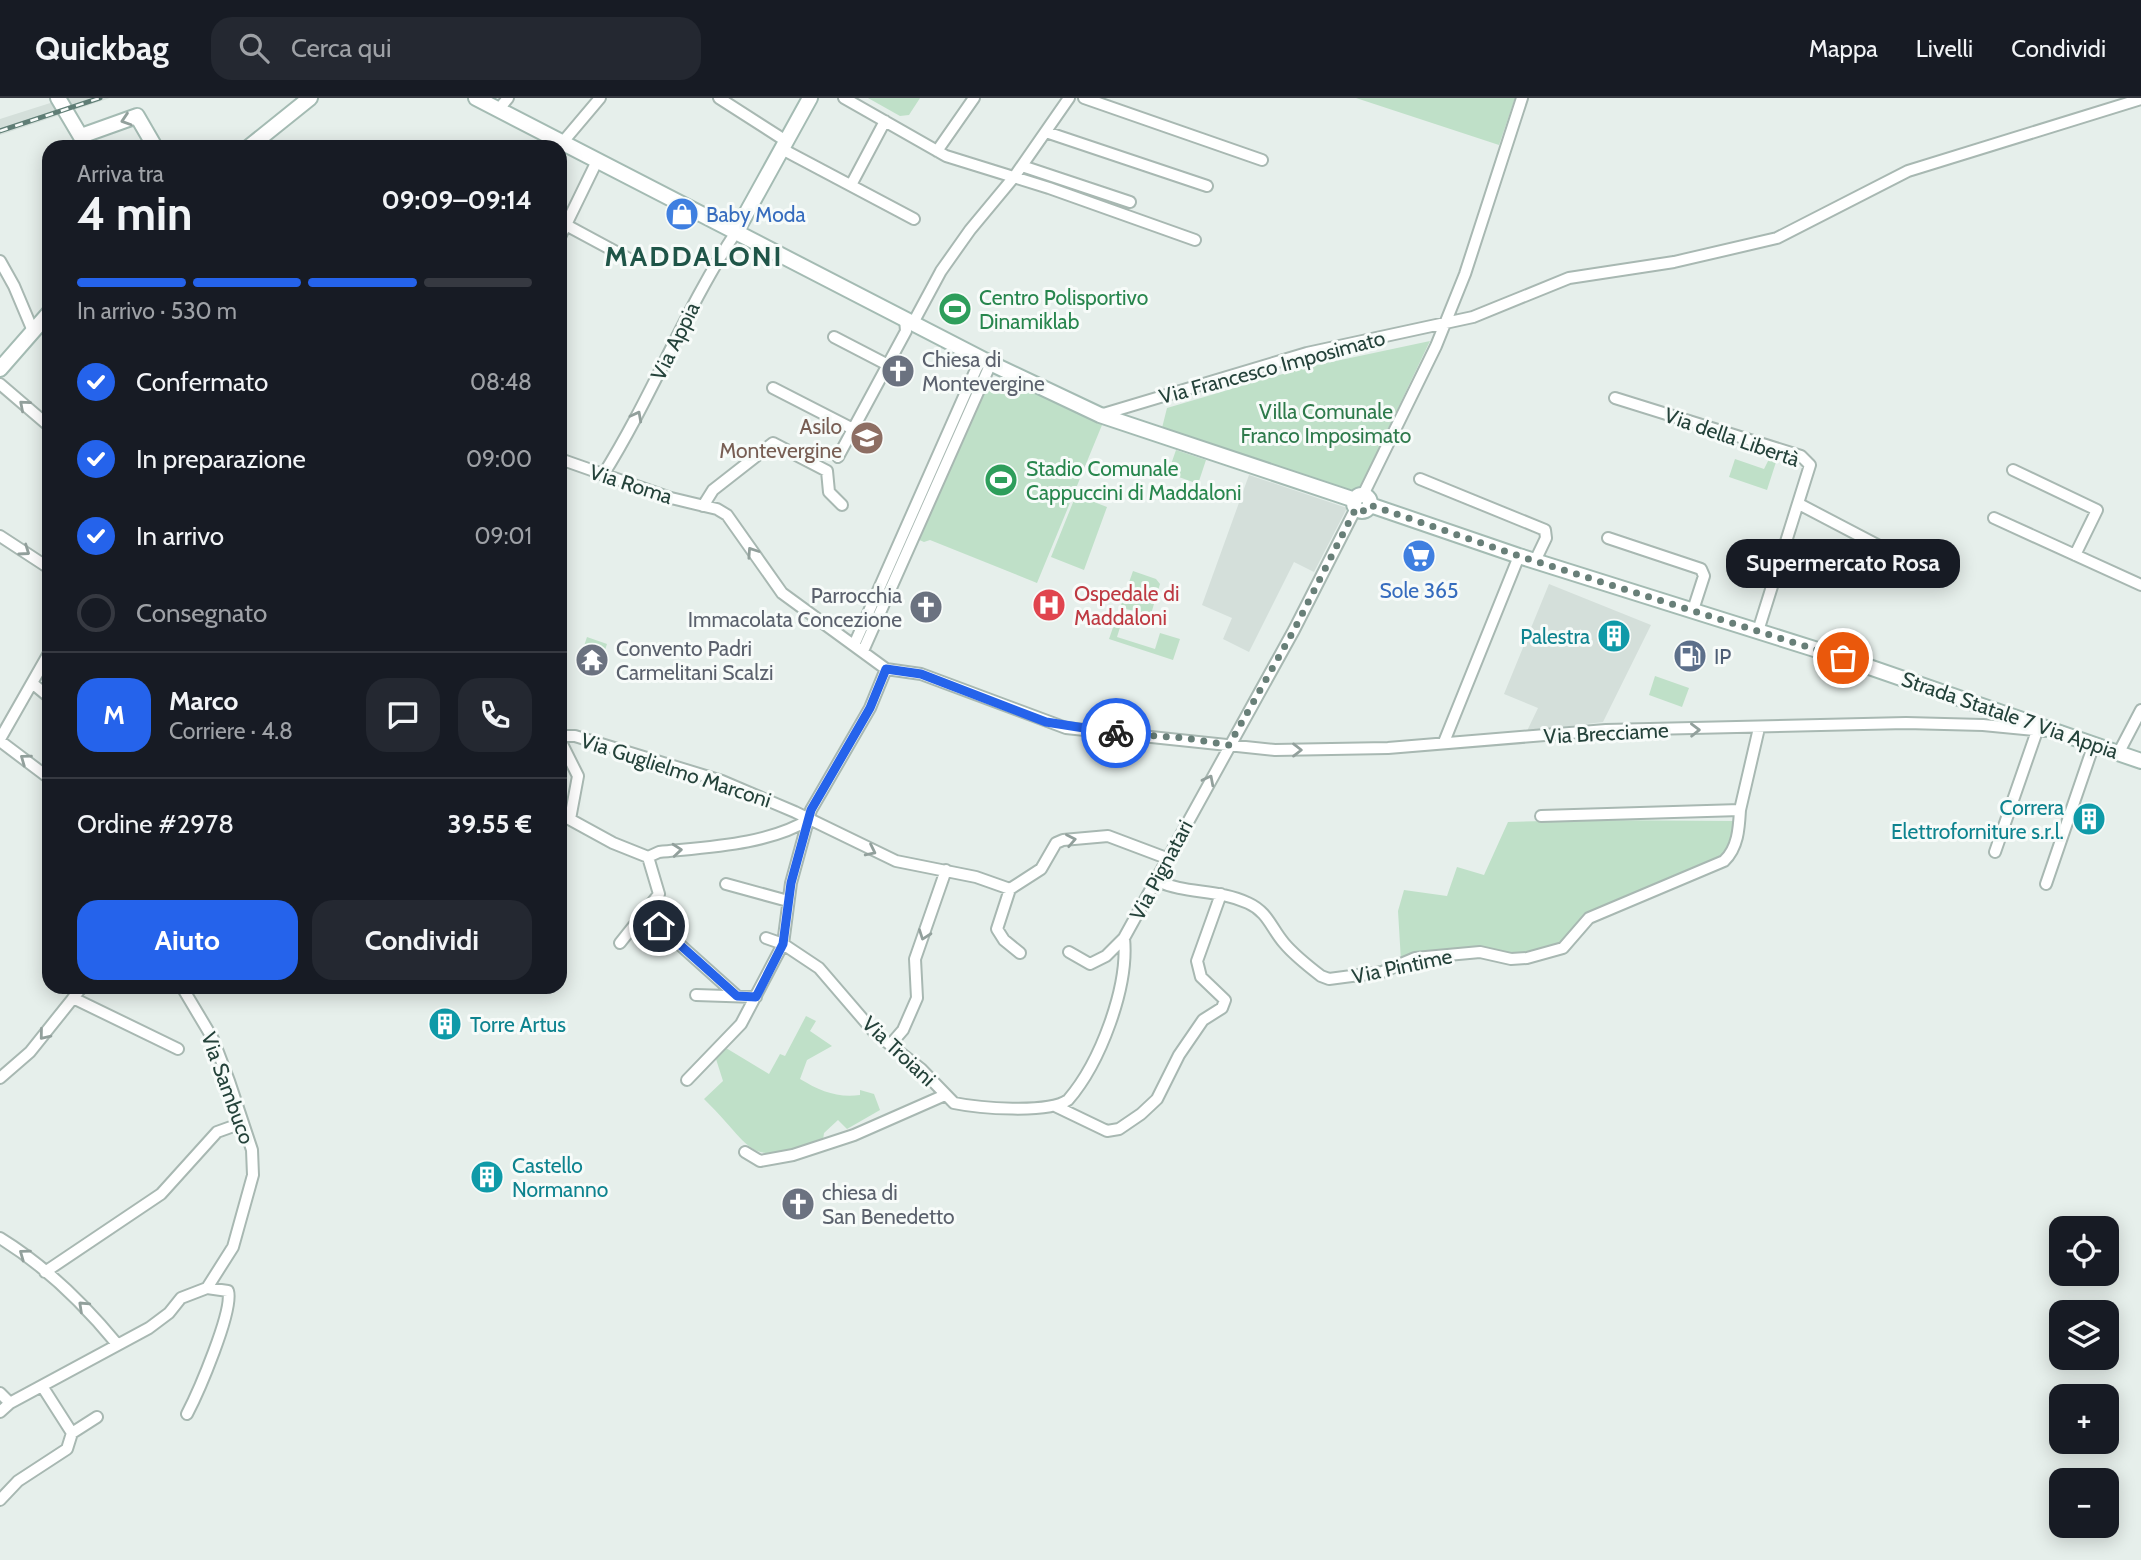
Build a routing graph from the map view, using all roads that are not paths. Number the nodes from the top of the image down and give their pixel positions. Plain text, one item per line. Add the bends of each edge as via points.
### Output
1 (58, 98) edge
2 (310, 98) edge
3 (476, 98) edge
4 (600, 98) edge
5 (719, 98) edge
6 (844, 98) edge
7 (974, 98) edge
8 (1069, 98) edge
9 (1084, 98) edge
10 (1522, 98) edge
11 (2141, 99) edge
12 (808, 100) edge
13 (503, 104) edge
14 (885, 121) junction
15 (1046, 132) junction
16 (83, 140) edge
17 (88, 140) edge
18 (151, 140) edge
19 (258, 140) edge
20 (557, 140) edge
21 (565, 140) edge
22 (784, 145) junction
23 (567, 146) edge
24 (937, 151) junction
25 (1262, 160) dead end
26 (597, 161) junction
27 (1022, 166) junction
28 (1014, 177) junction
29 (851, 185) junction
30 (1207, 186) dead end
31 (1130, 202) dead end
32 (914, 219) dead end
33 (567, 223) edge
34 (567, 226) edge
35 (736, 232) junction
36 (1195, 240) dead end
37 (629, 259) dead end
38 (0, 261) edge
39 (42, 321) edge
40 (909, 321) junction
41 (1445, 324) junction
42 (33, 331) junction
43 (834, 337) dead end
44 (986, 361) junction
45 (888, 365) junction
46 (0, 369) edge
47 (0, 384) edge
48 (773, 388) dead end
49 (1615, 398) dead end
50 (1100, 415) junction
51 (42, 420) edge
52 (853, 429) junction
53 (838, 457) dead end
54 (567, 464) edge
55 (2013, 470) dead end
56 (603, 475) junction
57 (1420, 479) dead end
58 (1361, 502) junction
59 (1799, 504) junction
60 (842, 505) dead end
61 (703, 506) junction
62 (1994, 519) dead end
63 (0, 536) edge
64 (1608, 538) dead end
65 (1882, 548) dead end
66 (2075, 555) junction
67 (1519, 556) junction
68 (1535, 561) junction
69 (42, 563) edge
70 (2141, 585) edge
71 (1693, 610) junction
72 (1758, 631) junction
73 (859, 648) junction
74 (42, 665) edge
75 (886, 669) junction
76 (32, 683) junction
77 (42, 691) edge
78 (1988, 707) junction
79 (2141, 710) edge
80 (1983, 724) junction
81 (1759, 728) junction
82 (2037, 731) junction
83 (2058, 732) junction
84 (567, 737) edge
85 (0, 740) edge
86 (1444, 742) junction
87 (2094, 744) junction
88 (1229, 745) junction
89 (2119, 752) junction
90 (567, 753) edge
91 (2141, 761) edge
92 (42, 773) edge
93 (1740, 810) junction
94 (567, 811) edge
95 (1541, 816) dead end
96 (567, 818) edge
97 (810, 819) junction
98 (1995, 852) dead end
99 (648, 857) junction
100 (1168, 859) junction
101 (946, 870) junction
102 (1157, 881) junction
103 (726, 884) dead end
104 (2046, 884) dead end
105 (1010, 889) junction
106 (1221, 894) junction
107 (788, 901) junction
108 (659, 926) dead end
109 (766, 938) dead end
110 (1124, 938) junction
111 (620, 943) dead end
112 (783, 944) junction
113 (1069, 952) dead end
114 (1020, 953) dead end
115 (77, 994) edge
116 (186, 994) edge
117 (696, 995) dead end
118 (737, 996) junction
119 (756, 997) junction
120 (73, 999) junction
121 (890, 1045) junction
122 (178, 1049) dead end
123 (0, 1078) edge
124 (687, 1080) dead end
125 (945, 1096) junction
126 (1055, 1106) junction
127 (242, 1123) junction
128 (745, 1152) dead end
129 (0, 1238) edge
130 (45, 1272) junction
131 (206, 1288) junction
132 (117, 1344) junction
133 (43, 1386) junction
134 (0, 1393) edge
135 (10, 1403) junction
136 (0, 1412) edge
137 (187, 1414) dead end
138 (97, 1417) dead end
139 (72, 1433) junction
140 (0, 1500) edge

1 - 16 main road
2 - 19 main road
3 - 13 main road
4 - 21 street
5 - 22 street
6 - 14 street
7 - 24 street
8 - 15 street
9 - 25 street
10 - 41 street, Via Pignatari
11 - 41 street, Via Francesco Imposimato via 1908,171 1777,238 1674,262 1569,278
12 - 22 main road, Via Appia
13 - 20 main road
14 - 24 street
14 - 29 street
15 - 27 street
15 - 30 street
18 -> 17 main road via 137,116
22 - 29 street
22 - 35 main road, Via Appia
23 - 26 main road
24 - 28 street
26 - 33 street
26 - 35 main road
27 - 28 street
27 - 31 street
28 - 36 street
28 - 40 street via 970,230
29 - 32 street
34 - 37 street
35 - 40 main road
56 -> 35 street, Via Appia via 708,274
38 - 42 street
39 - 42 main road
40 - 44 main road
40 - 45 street
41 - 50 street, Via Francesco Imposimato via 1307,353
41 - 58 street, Via Pignatari
42 - 46 main road
43 - 45 street
44 - 50 main road
44 - 73 street
45 - 52 street
51 -> 47 street
48 - 52 street
49 - 59 street, Via della Libertà via 1801,456 1810,465
50 - 58 main road
52 - 53 street
54 - 56 street, Via Roma
55 - 66 street via 2097,510
56 - 61 street, Via Roma
57 - 68 street via 1545,530
58 - 67 main road
58 - 88 street, Via Pignatari
59 - 65 street
59 - 72 street, Via della Libertà
60 - 61 street via 830,492 827,471 773,443 713,490
73 -> 61 street, Via Roma via 782,593 727,515
62 - 66 street
63 -> 69 street
64 - 71 street via 1704,572
66 - 70 street
67 - 68 main road
67 - 86 street
68 - 71 main road
71 - 72 main road
72 - 78 main road, Strada Statale 7 Via Appia
73 - 75 street, Via Roma
74 - 76 street
75 - 88 street, Via Roma via 921,674 1066,727
75 - 97 street
76 - 77 street
76 - 85 street
78 - 80 street via 1992,719
78 - 83 main road, Strada Statale 7 Via Appia
79 - 89 street
80 - 81 street, Via Brecciame
80 - 82 street, Via Brecciame
86 -> 81 street, Via Brecciame via 1606,730
81 - 93 street, Via Pintime
82 - 83 street, Via Brecciame
82 - 98 street
83 - 87 main road, Strada Statale 7 Via Appia
84 - 97 street, Via Guglielmo Marconi via 722,781
92 -> 85 street
88 -> 86 street, Via Brecciame via 1334,750
87 - 89 main road, Strada Statale 7 Via Appia
87 - 104 street
100 -> 88 street, Via Pignatari
89 - 91 main road, Strada Statale 7 Via Appia
90 - 94 street via 578,776
93 - 95 street
93 - 106 street, Via Pintime via 1732,853 1724,861 1589,918 1563,948 1527,958 1480,952 1448,954 1415,958 1382,972 1328,979 1282,942 1263,912
96 - 99 street
99 -> 97 street via 750,839 795,828
97 -> 101 street, Via Guglielmo Marconi via 888,858
97 - 107 street
99 - 111 street via 659,894
100 - 102 street, Via Pignatari
105 -> 100 street via 1041,869 1063,840 1108,836
101 - 105 street, Via Guglielmo Marconi
101 -> 121 street via 915,959 917,998 903,1030
102 - 106 street, Via Pintime via 1176,889
102 - 110 street, Via Pignatari
103 - 107 street
105 - 114 street via 997,929
106 - 126 street via 1197,961 1201,977 1225,1000 1222,1008 1203,1020 1157,1099 1119,1129 1107,1131
107 - 112 street
108 - 118 street
109 - 112 street, Via Troiani
110 - 113 street via 1090,964
110 - 126 street, Via Pignatari via 1118,1004 1074,1093
112 - 119 street
112 - 121 street, Via Troiani via 819,968
115 - 120 street
116 - 127 street, Via Sambuco via 213,1038
117 - 118 street
118 - 119 street
119 - 124 street via 741,1024
120 - 122 street
120 -> 123 street via 30,1052
121 - 125 street, Via Troiani
125 - 126 street, Via Troiani via 970,1106
125 - 128 street via 793,1155 760,1161
127 - 130 street via 217,1132 161,1194
127 - 131 street, Via Sambuco via 252,1150 253,1175 233,1247
130 -> 129 street via 27,1254
132 -> 130 street
131 - 132 street, Via Sambuco via 181,1298 160,1320
131 - 137 street via 223,1288 230,1298
132 - 133 street, Via Sambuco
133 - 135 street, Via Sambuco
133 - 139 street
134 - 135 street
135 - 136 street, Via Sambuco
138 - 139 street
139 - 140 street via 67,1449 18,1480

